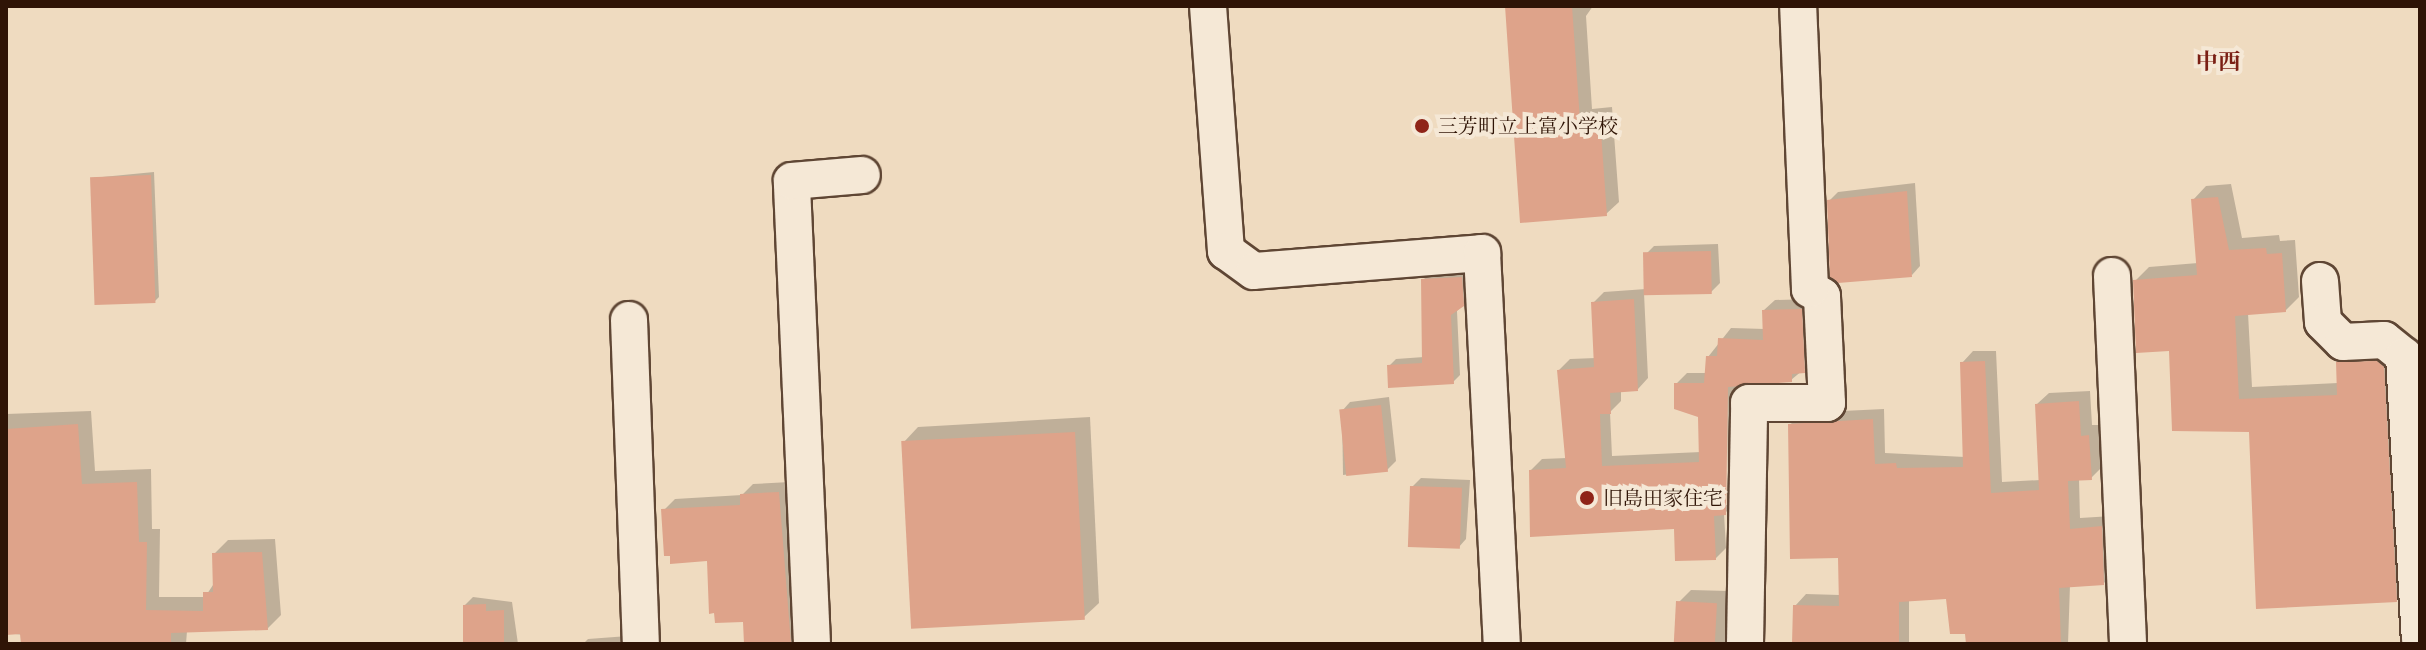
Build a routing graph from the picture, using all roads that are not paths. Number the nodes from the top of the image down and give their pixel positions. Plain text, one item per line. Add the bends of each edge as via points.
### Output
1 (1208, 6) edge
2 (1798, 6) edge
3 (862, 175) dead end
4 (2112, 276) dead end
5 (2320, 281) dead end
6 (629, 320) dead end
7 (2420, 638) edge
8 (641, 644) edge
9 (812, 644) edge
10 (1502, 644) edge
11 (1745, 644) edge
12 (2128, 644) edge

1 - 10 street via 1226,251 1254,271 1482,253
2 - 11 street via 1810,289 1822,296 1827,403 1749,403
3 - 9 street via 792,181
4 - 12 street
5 - 7 street via 2323,322 2343,342 2384,340 2404,356
6 - 8 street

